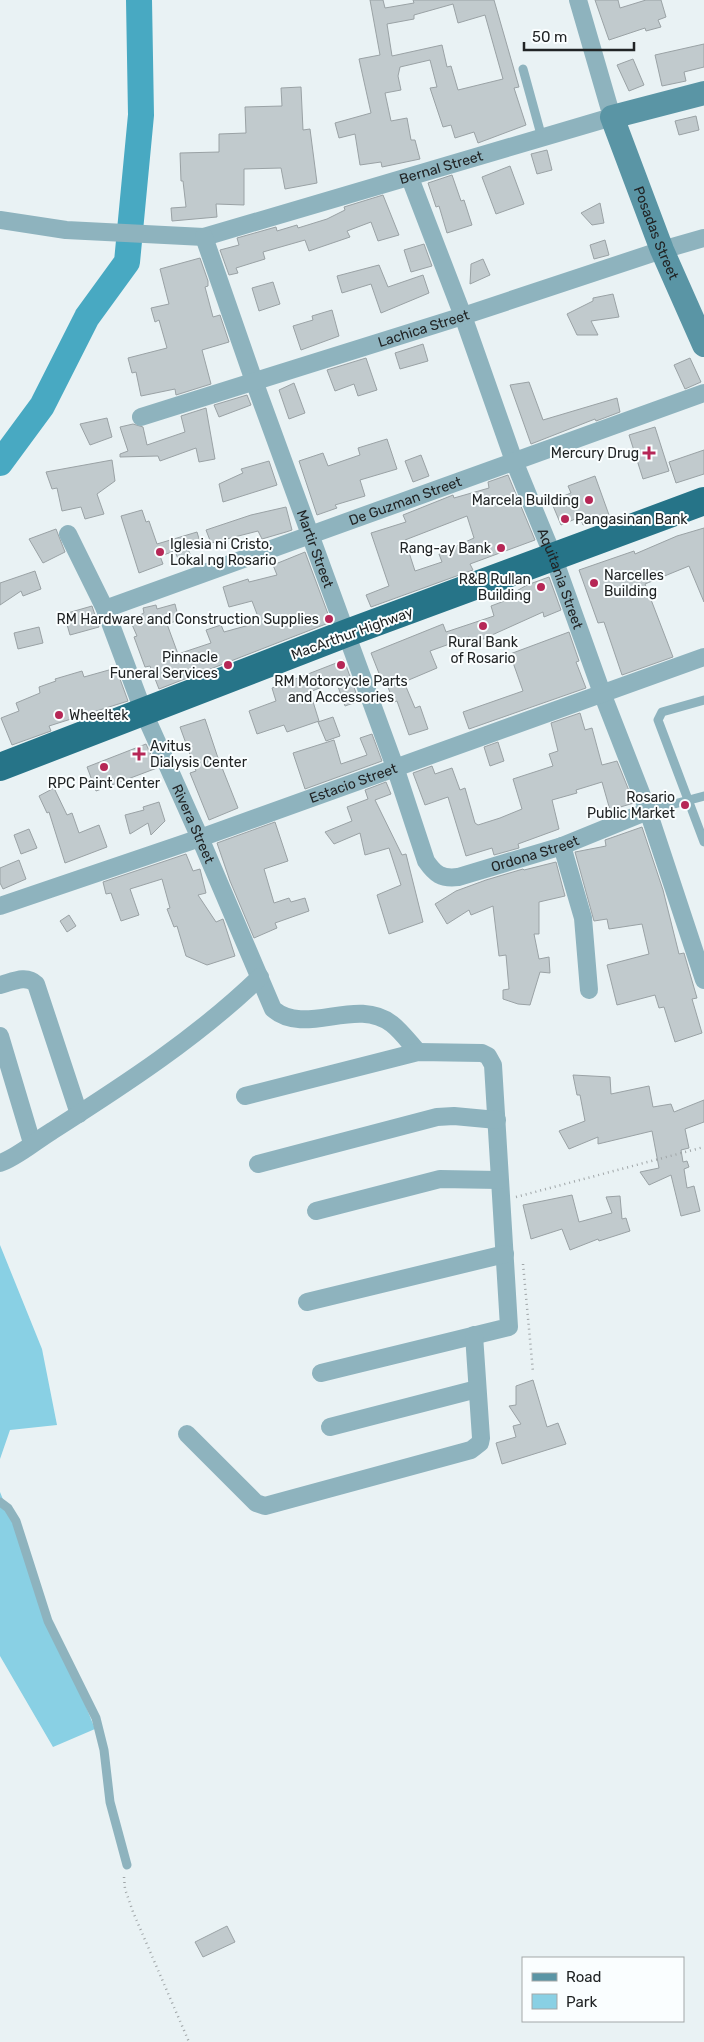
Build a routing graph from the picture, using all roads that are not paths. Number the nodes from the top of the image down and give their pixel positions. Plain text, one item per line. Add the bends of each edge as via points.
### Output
1 (578, 0) edge
2 (523, 69) dead end
3 (704, 93) edge
4 (612, 118) junction
5 (542, 138) junction
6 (410, 178) junction
7 (0, 220) edge
8 (204, 238) junction
9 (704, 238) edge
10 (662, 250) junction
11 (463, 316) junction
12 (704, 345) edge
13 (254, 381) junction
14 (704, 394) edge
15 (142, 417) dead end
16 (514, 461) junction
17 (704, 501) edge
18 (68, 534) dead end
19 (310, 536) junction
20 (553, 556) junction
21 (105, 609) junction
22 (347, 633) junction
23 (704, 657) edge
24 (602, 693) junction
25 (704, 700) edge
26 (144, 712) junction
27 (0, 767) edge
28 (395, 767) junction
29 (704, 796) edge
30 (688, 802) junction
31 (648, 811) junction
32 (200, 838) junction
33 (704, 842) edge
34 (562, 846) junction
35 (426, 861) joint
36 (0, 906) edge
37 (260, 977) junction
38 (704, 980) edge
39 (0, 985) edge
40 (589, 990) dead end
41 (0, 1036) edge
42 (418, 1052) junction
43 (245, 1096) dead end
44 (79, 1114) junction
45 (497, 1120) junction
46 (32, 1143) junction
47 (0, 1163) edge
48 (258, 1164) dead end
49 (499, 1180) junction
50 (316, 1211) dead end
51 (513, 1254) junction
52 (307, 1302) dead end
53 (474, 1335) junction
54 (321, 1373) dead end
55 (477, 1389) junction
56 (330, 1427) dead end
57 (187, 1434) dead end
58 (0, 1502) edge
59 (127, 1865) road end

1 - 4 street
2 - 5 lane
3 - 4 main road, Bernal Street
4 - 5 street, Bernal Street
4 - 10 main road, Posadas Street
5 - 6 street, Bernal Street
6 - 8 street, Bernal Street
6 - 11 street, Aquitania Street
7 - 8 street, Bernal Street via 66,230
8 - 13 street, Martir Street
9 - 10 street, Lachica Street
10 - 11 street, Lachica Street
10 - 12 main road, Posadas Street
11 - 13 street, Lachica Street
11 - 16 street, Aquitania Street
13 - 15 street, Lachica Street
13 - 19 street, Martir Street
14 - 16 street, De Guzman Street
16 - 19 street, De Guzman Street
16 - 20 street, Aquitania Street
17 - 20 highway, MacArthur Highway
18 - 21 street, Rivera Street
19 - 21 street, De Guzman Street
19 - 22 street, Martir Street
20 - 22 highway, MacArthur Highway
20 - 24 street, Aquitania Street
21 - 26 street, Rivera Street
22 - 26 highway, MacArthur Highway
22 - 28 street, Martir Street
23 - 24 street, Estacio Street
24 - 28 street, Estacio Street
24 - 31 street, Aquitania Street
25 - 30 lane via 662,712 658,720
26 - 27 highway, MacArthur Highway
26 - 32 street, Rivera Street
28 - 32 street, Estacio Street
28 - 35 street, Martir Street
29 - 30 lane
30 - 31 lane
30 - 33 lane
31 - 34 street, Ordona Street
31 - 38 street, Aquitania Street
32 - 36 street, Estacio Street
32 - 37 street, Rivera Street
34 - 35 street, Ordona Street via 458,877 440,877
34 - 40 street via 583,918
37 - 42 street, Rivera Street via 273,1009 280,1016 306,1019 371,1014 392,1024
37 - 44 street via 222,1013
39 - 44 street via 22,979 36,984
41 - 46 street
42 - 43 street
42 - 45 street via 482,1053 488,1056 493,1065
44 - 46 street
45 - 48 street via 437,1117
45 - 49 street
46 - 47 street
49 - 50 street via 440,1179
49 - 51 street
51 - 52 street
51 - 53 street via 510,1325 506,1329
53 - 54 street
53 - 55 street
55 - 56 street
55 - 57 street via 481,1438 471,1450 270,1506 256,1503
58 - 59 lane via 16,1521 40,1602 96,1718 104,1750 110,1802

